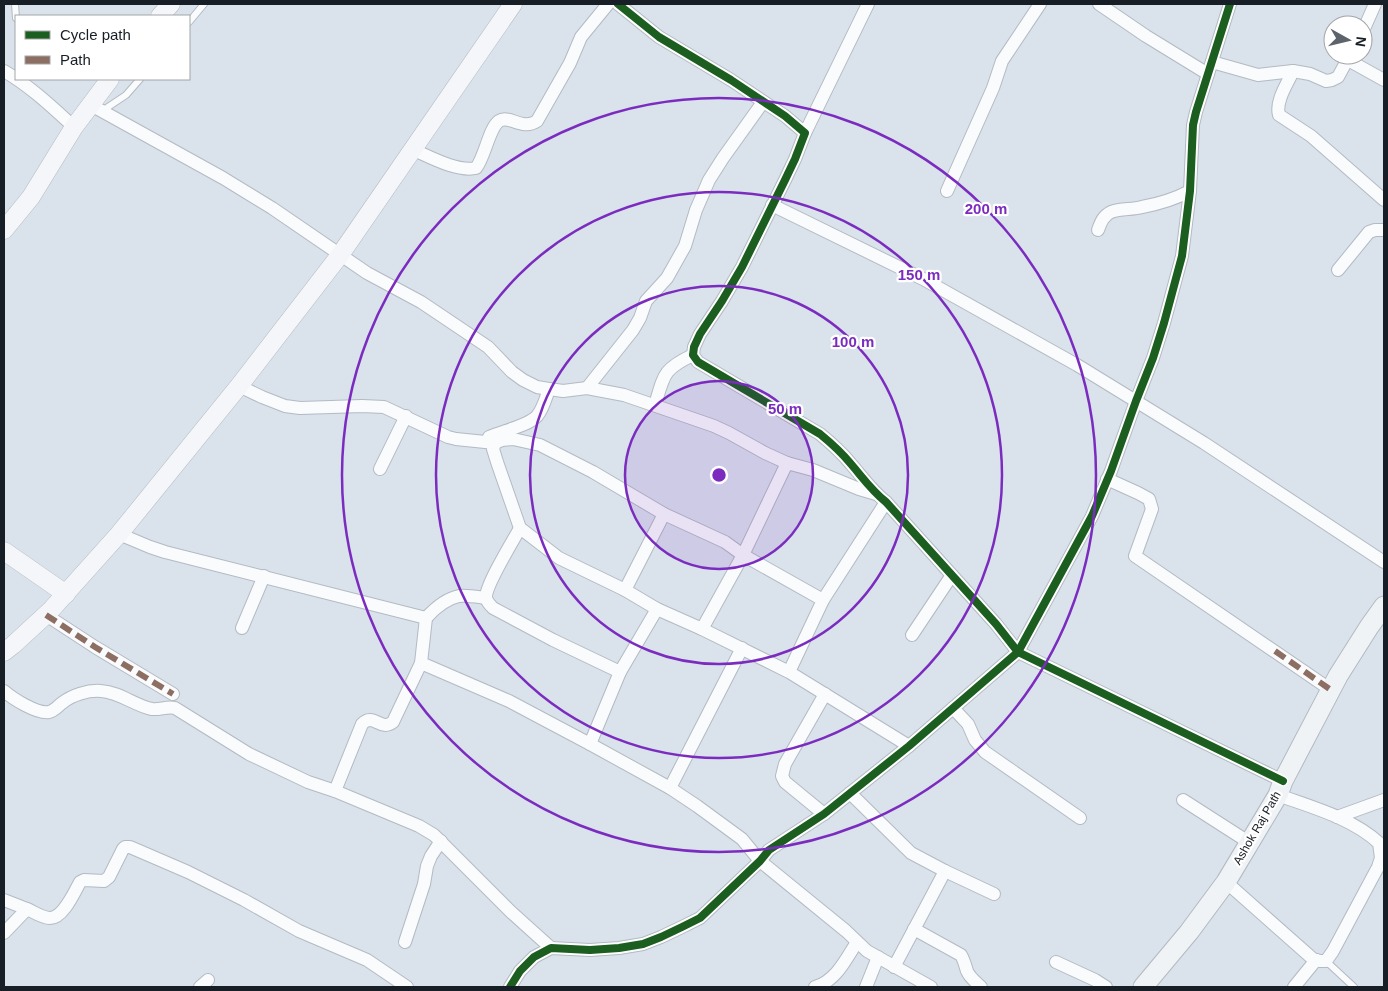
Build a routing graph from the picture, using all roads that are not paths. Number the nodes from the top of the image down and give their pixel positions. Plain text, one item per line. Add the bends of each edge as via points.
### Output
1 (171, 4) edge
2 (204, 4) edge
3 (512, 4) edge
4 (608, 4) edge
5 (618, 4) edge
6 (868, 4) edge
7 (1040, 4) edge
8 (1099, 4) edge
9 (1230, 4) edge
10 (161, 15) edge
11 (190, 21) edge
12 (1345, 65) edge
13 (1360, 65) edge
14 (1210, 68) junction
15 (4, 71) edge
16 (1293, 71) junction
17 (15, 77) edge
18 (110, 80) edge
19 (139, 80) edge
20 (1384, 80) edge
21 (22, 81) edge
22 (763, 102) junction
23 (96, 108) junction
24 (74, 127) junction
25 (805, 133) junction
26 (412, 149) junction
27 (947, 191) dead end
28 (1190, 191) junction
29 (1384, 200) edge
30 (772, 205) junction
31 (4, 230) edge
32 (1098, 230) dead end
33 (1384, 230) edge
34 (340, 255) junction
35 (1338, 270) dead end
36 (693, 355) junction
37 (239, 386) junction
38 (587, 388) junction
39 (549, 390) junction
40 (1136, 401) junction
41 (655, 405) junction
42 (406, 416) junction
43 (478, 441) junction
44 (495, 443) junction
45 (787, 463) junction
46 (380, 469) dead end
47 (1107, 479) junction
48 (876, 494) junction
49 (886, 502) junction
50 (664, 514) junction
51 (520, 528) junction
52 (119, 534) junction
53 (4, 551) edge
54 (743, 555) junction
55 (1384, 562) edge
56 (952, 575) junction
57 (264, 576) junction
58 (625, 590) junction
59 (66, 594) junction
60 (486, 598) junction
61 (823, 600) junction
62 (1384, 606) edge
63 (657, 609) junction
64 (46, 615) junction
65 (426, 618) junction
66 (242, 628) dead end
67 (702, 629) junction
68 (912, 635) dead end
69 (742, 648) junction
70 (4, 652) edge
71 (1018, 652) junction
72 (421, 663) junction
73 (620, 672) junction
74 (789, 672) junction
75 (1331, 690) junction
76 (4, 691) edge
77 (173, 694) dead end
78 (825, 694) junction
79 (953, 708) junction
80 (590, 744) junction
81 (909, 746) junction
82 (670, 788) junction
83 (1280, 788) junction
84 (335, 791) junction
85 (850, 793) junction
86 (1183, 800) dead end
87 (1384, 800) edge
88 (824, 814) junction
89 (1337, 817) junction
90 (1080, 818) dead end
91 (441, 841) junction
92 (1250, 843) junction
93 (1382, 844) edge
94 (760, 861) junction
95 (945, 872) junction
96 (1226, 882) junction
97 (994, 894) dead end
98 (4, 900) edge
99 (27, 909) junction
100 (914, 930) junction
101 (4, 933) edge
102 (405, 942) dead end
103 (857, 942) junction
104 (551, 948) junction
105 (878, 958) junction
106 (1321, 961) junction
107 (1056, 962) dead end
108 (894, 967) junction
109 (407, 987) edge
110 (510, 987) edge
111 (815, 987) edge
112 (866, 987) edge
113 (931, 987) edge
114 (982, 987) edge
115 (1106, 987) edge
116 (1143, 987) edge
117 (1294, 987) edge
118 (1354, 987) edge

1 - 10 street
2 - 11 lane
3 - 26 street
4 - 26 street via 581,37 570,63 536,120 526,125 504,119 499,121 476,168 449,164
5 - 22 street via 659,37
6 - 25 street
7 - 27 street via 1002,61
8 - 14 street via 1146,36
9 - 14 street
12 - 16 street via 1338,77 1326,81
13 - 20 street
14 - 16 street via 1258,75
14 - 28 street via 1193,125
15 - 17 street
16 - 29 street via 1277,109 1279,115 1311,136
18 - 23 street
19 - 23 lane via 126,95
21 - 24 street
22 - 25 street
22 - 38 street via 709,180 685,246 667,278 646,301 633,330
23 - 24 street
23 - 34 street via 239,188
24 - 31 street via 31,197
25 - 30 street
26 - 34 street
28 - 32 street via 1140,208 1110,212 1102,218
28 - 40 street via 1178,272 1153,358
30 - 36 street via 742,266 700,334
30 - 40 street via 923,279
33 - 35 street via 1369,232
34 - 37 street
34 - 39 street via 488,347 523,380
36 - 41 street via 666,373
36 - 48 street via 706,368 824,438
37 - 42 street via 285,406 373,406
37 - 52 street
38 - 39 street
38 - 41 street
39 - 43 street via 538,415 532,420
40 - 47 street
40 - 55 street
41 - 45 street via 714,426
42 - 43 street via 448,436
42 - 46 street
43 - 44 street
44 - 50 street via 513,439 540,445
44 - 51 street via 493,449
45 - 48 street
45 - 54 street
47 - 71 street via 1087,528
47 - 75 street via 1138,492 1148,499 1152,509 1135,556
48 - 49 street
49 - 56 street
49 - 61 street
50 - 54 street via 725,542
50 - 58 street
51 - 58 street via 559,558
51 - 60 street via 489,585
52 - 57 street via 166,552
52 - 59 street
53 - 59 street
54 - 61 street
54 - 67 street
56 - 68 street
56 - 71 street
57 - 65 street
57 - 66 street
58 - 63 street
59 - 64 street
60 - 65 street via 459,596 436,607
60 - 73 street via 492,608
61 - 74 street
62 - 75 main road, Ashok Raj Path
63 - 67 street
63 - 73 street
64 - 70 street
64 - 77 street
65 - 72 street
67 - 69 street
69 - 74 street
69 - 82 street
71 - 79 street
71 - 83 street
72 - 80 street via 508,701
72 - 84 street via 393,722 382,725 372,719 362,724
73 - 80 street
74 - 78 street
75 - 83 main road, Ashok Raj Path
76 - 84 street via 21,703 48,712 70,698 97,691 112,693 151,709 175,708 249,754
78 - 81 street
78 - 88 street via 785,764 782,776
79 - 81 street
79 - 90 street via 968,724 974,740 985,752
80 - 82 street
81 - 85 street
82 - 94 street via 742,839
83 - 89 street
83 - 92 main road, Ashok Raj Path
84 - 91 street via 419,826
85 - 88 street
85 - 95 street via 911,853
86 - 92 street
87 - 89 street
88 - 94 street via 769,850
89 - 93 street
91 - 102 street via 427,866
91 - 104 street
92 - 96 main road, Ashok Raj Path
93 - 106 street via 1378,867 1333,951
94 - 103 street
94 - 104 street via 700,918 661,937 619,948
95 - 97 street
95 - 100 street
96 - 106 street via 1313,959
96 - 116 main road, Ashok Raj Path
98 - 99 street
99 - 101 street
99 - 109 street via 48,918 56,917 80,882 104,881 123,849 130,848 188,872 299,931 367,960
100 - 108 street
100 - 114 street via 960,955 972,979
103 - 105 street
103 - 111 street via 833,977 824,985
104 - 110 street via 534,957
105 - 108 street
105 - 112 street
106 - 117 street
106 - 118 lane
107 - 115 street
108 - 113 street

